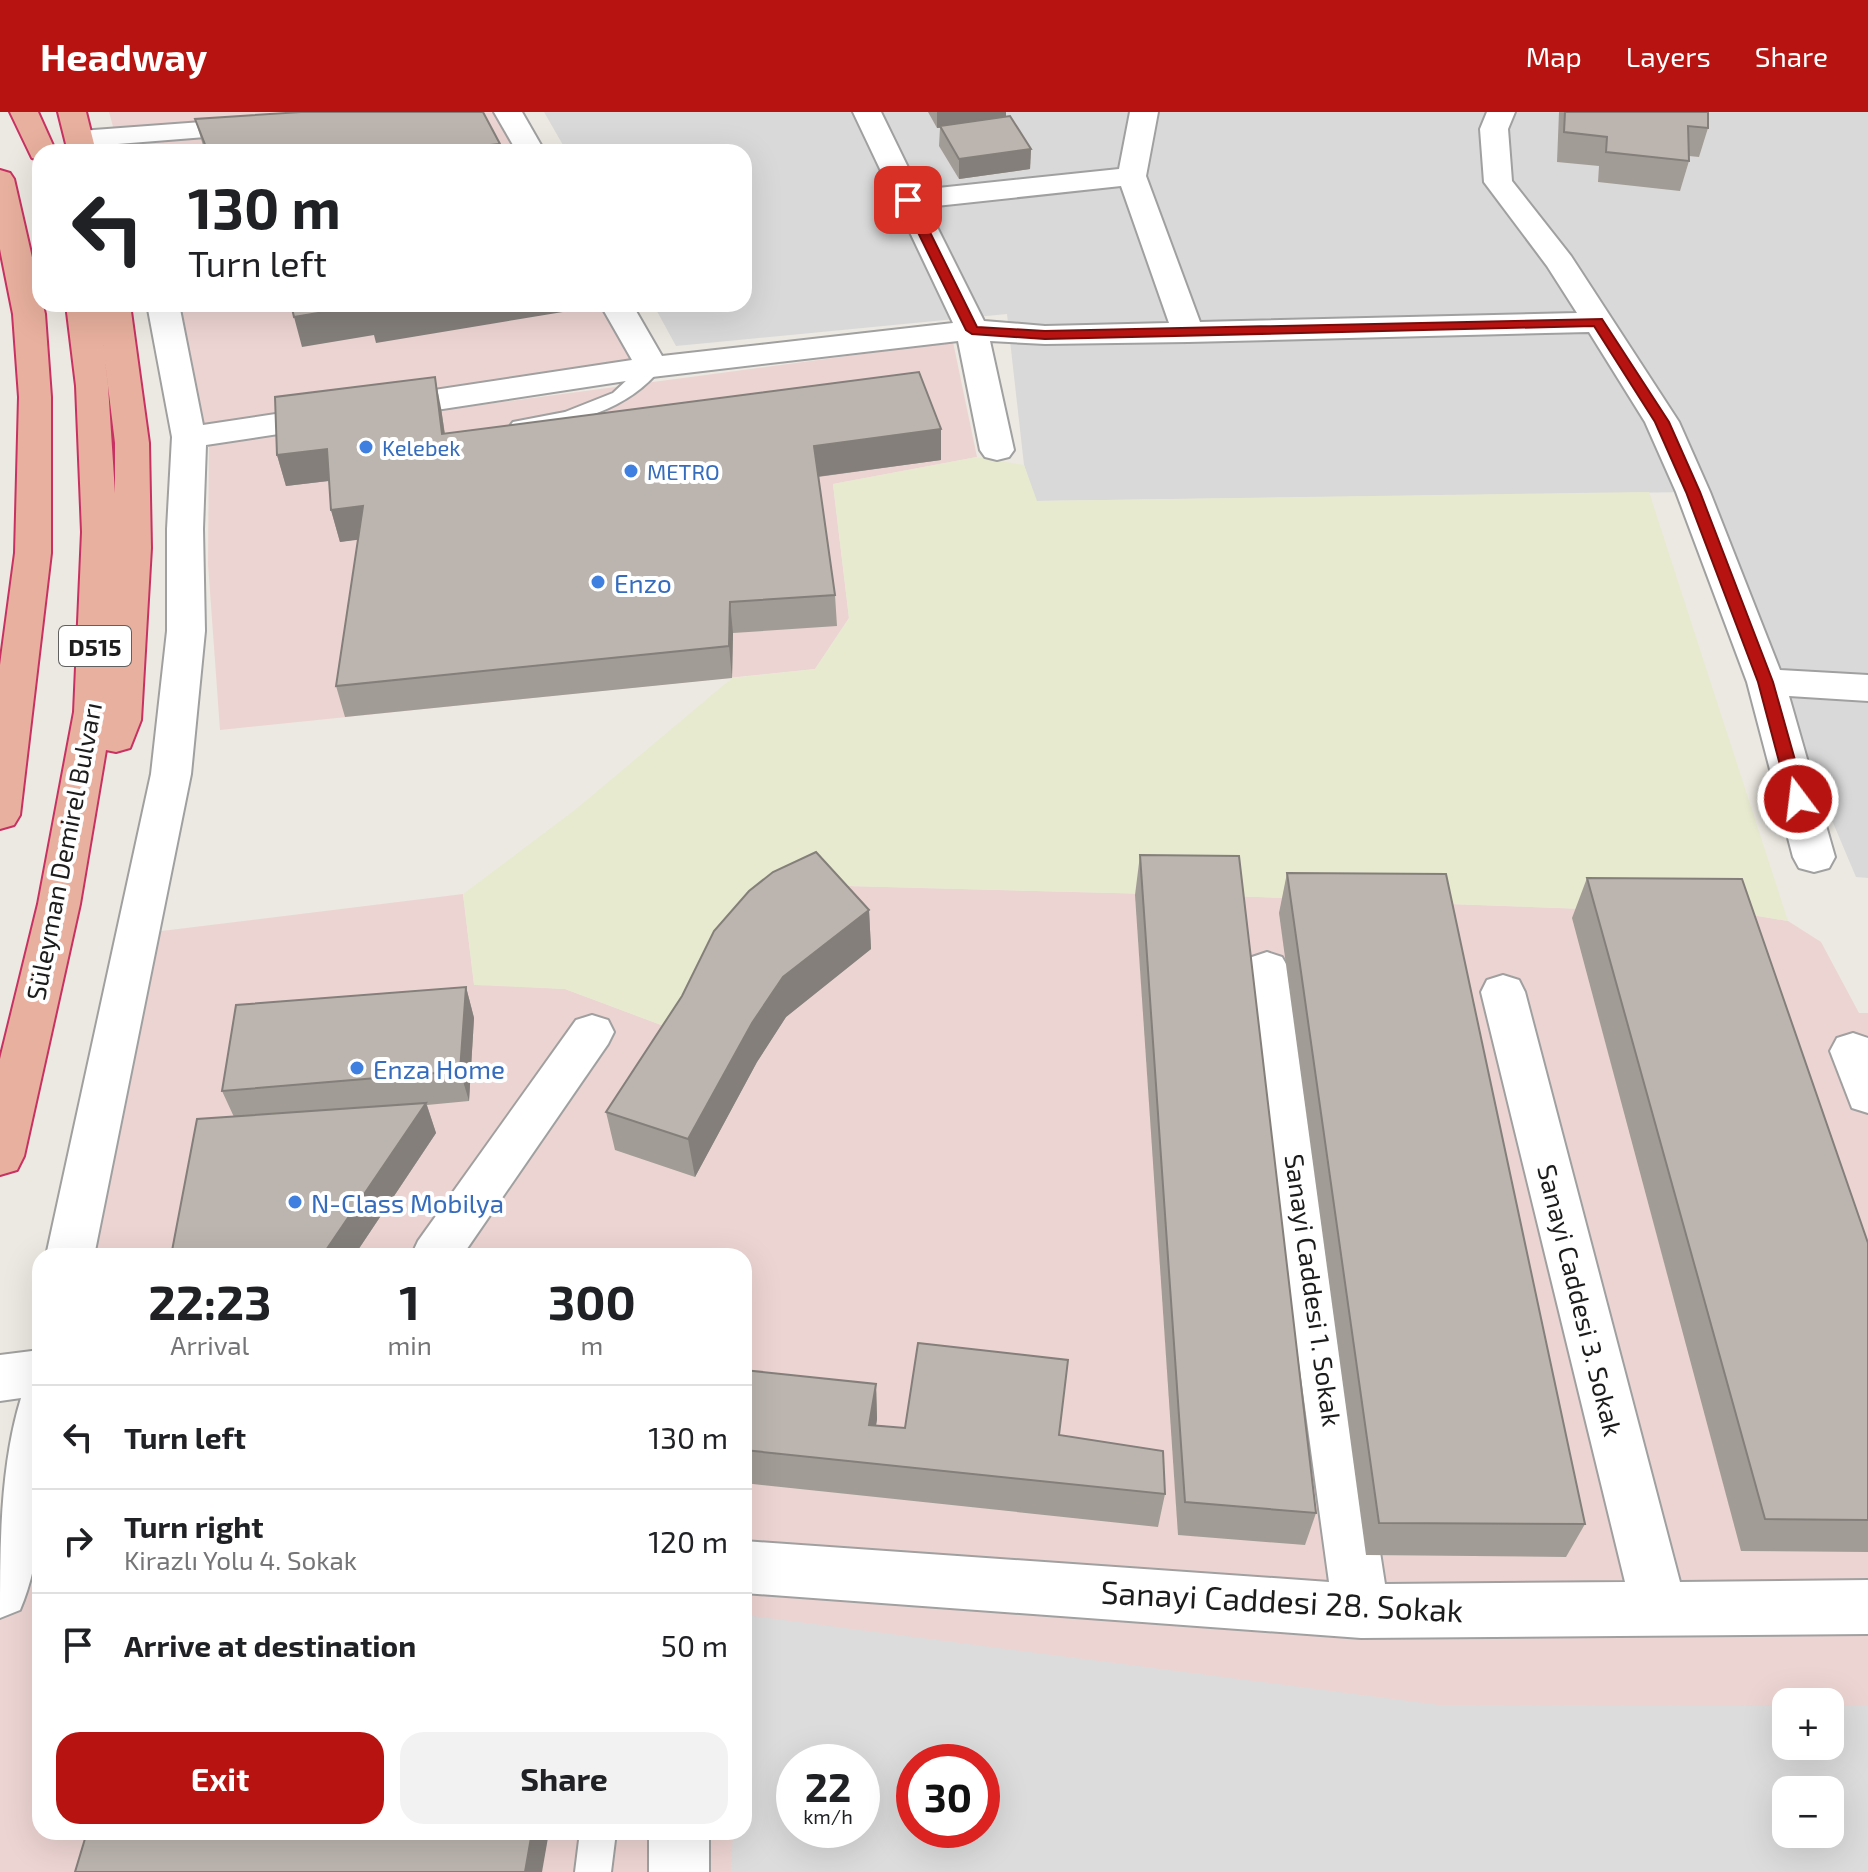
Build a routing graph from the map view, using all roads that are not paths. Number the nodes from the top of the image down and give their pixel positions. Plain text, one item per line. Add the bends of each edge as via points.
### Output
1 (24, 112) edge
2 (508, 112) edge
3 (867, 112) edge
4 (1144, 112) edge
5 (1501, 112) edge
6 (285, 124) edge
7 (115, 133) edge
8 (78, 134) edge
9 (38, 144) edge
10 (526, 144) edge
11 (1132, 176) junction
12 (0, 179) edge
13 (908, 200) junction
14 (0, 311) edge
15 (83, 312) edge
16 (115, 312) edge
17 (165, 312) edge
18 (621, 312) edge
19 (1598, 322) junction
20 (972, 330) junction
21 (1188, 333) junction
22 (652, 367) junction
23 (504, 429) edge
24 (189, 437) junction
25 (997, 450) dead end
26 (0, 596) edge
27 (1766, 682) junction
28 (1868, 688) edge
29 (0, 815) edge
30 (1814, 857) dead end
31 (59, 904) junction
32 (1267, 969) dead end
33 (1503, 992) dead end
34 (592, 1032) dead end
35 (1853, 1051) dead end
36 (1868, 1095) edge
37 (0, 1156) edge
38 (72, 1248) edge
39 (441, 1248) edge
40 (32, 1374) edge
41 (0, 1378) edge
42 (32, 1451) edge
43 (20, 1507) edge
44 (752, 1568) edge
45 (0, 1591) edge
46 (1868, 1607) edge
47 (1659, 1609) junction
48 (1361, 1611) junction
49 (597, 1840) edge
50 (679, 1840) edge
51 (593, 1872) edge
52 (679, 1872) edge

1 - 9 highway
2 - 10 street
3 - 13 street
4 - 11 street
5 - 19 street via 1494,129 1498,182
6 - 7 street
7 - 8 street
11 - 13 street
11 - 21 street
12 - 29 highway, D515 via 29,314 35,397 33,553
13 - 20 street
14 - 26 highway via 9,386 9,526
15 - 31 highway, Süleyman Demirel Bulvarı / D515 via 100,532 93,712
16 - 31 highway via 132,443 133,548 122,720
17 - 24 street
18 - 22 street
19 - 21 street
19 - 27 street via 1662,422
20 - 21 street
20 - 22 street
20 - 25 street
22 - 23 lane via 620,397 570,417
22 - 24 street
24 - 38 street via 186,631 171,774
27 - 28 street
27 - 30 street
31 - 37 highway, Süleyman Demirel Bulvarı / D515
32 - 48 street, Sanayi Caddesi 1. Sokak
33 - 47 street, Sanayi Caddesi 3. Sokak
34 - 39 street
35 - 36 street
40 - 41 street
42 - 43 street
43 - 45 street
44 - 48 street, Sanayi Caddesi 28. Sokak
46 - 47 street, Sanayi Caddesi 28. Sokak
47 - 48 street, Sanayi Caddesi 28. Sokak
49 - 51 lane
50 - 52 street

